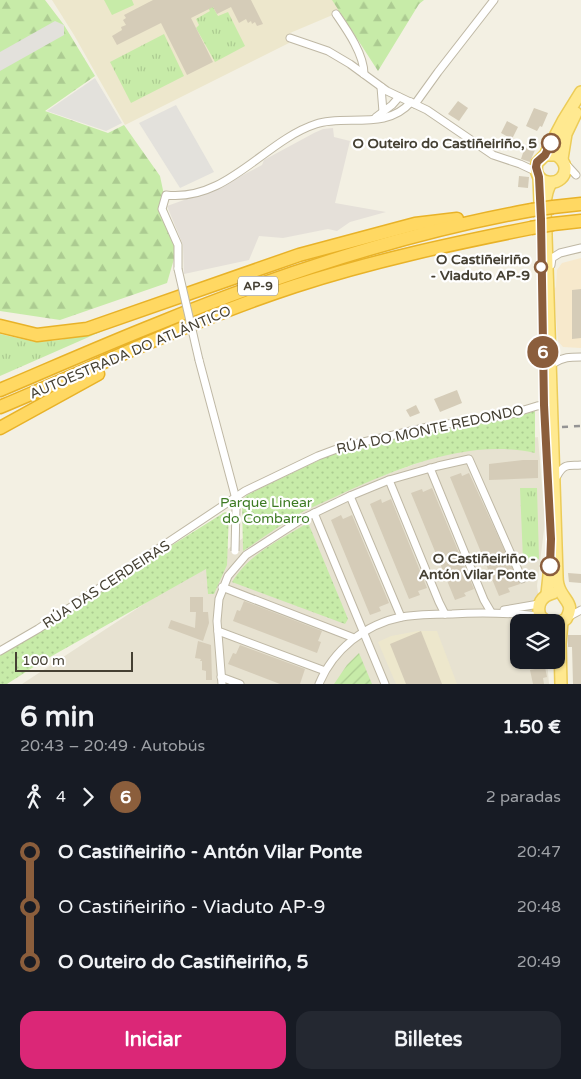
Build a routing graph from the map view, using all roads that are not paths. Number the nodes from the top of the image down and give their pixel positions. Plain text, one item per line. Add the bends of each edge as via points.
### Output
1 (494, 0) edge
2 (336, 14) dead end
3 (290, 38) dead end
4 (364, 74) junction
5 (381, 87) junction
6 (581, 92) edge
7 (399, 97) junction
8 (413, 103) junction
9 (581, 104) edge
10 (383, 112) junction
11 (374, 119) junction
12 (562, 160) junction
13 (539, 167) junction
14 (564, 174) junction
15 (579, 176) edge
16 (551, 183) junction
17 (581, 204) edge
18 (529, 211) junction
19 (581, 221) edge
20 (548, 239) junction
21 (581, 248) edge
22 (564, 252) junction
23 (552, 258) junction
24 (352, 269) junction
25 (548, 289) junction
26 (0, 326) edge
27 (553, 351) dead end
28 (569, 357) junction
29 (581, 357) edge
30 (554, 363) dead end
31 (0, 390) edge
32 (544, 405) junction
33 (0, 407) edge
34 (0, 428) edge
35 (556, 454) dead end
36 (565, 466) junction
37 (581, 466) edge
38 (430, 468) junction
39 (557, 476) dead end
40 (389, 480) junction
41 (350, 496) junction
42 (236, 497) junction
43 (314, 513) junction
44 (211, 515) joint
45 (235, 566) junction
46 (522, 579) dead end
47 (222, 587) junction
48 (547, 594) junction
49 (565, 599) junction
50 (581, 609) edge
51 (491, 612) junction
52 (446, 614) junction
53 (542, 614) edge
54 (401, 617) junction
55 (565, 617) edge
56 (565, 619) edge
57 (218, 631) junction
58 (363, 632) junction
59 (354, 638) junction
60 (0, 651) edge
61 (555, 669) edge
62 (558, 669) edge
63 (325, 671) junction
64 (222, 681) edge
65 (240, 684) edge
66 (319, 684) edge
67 (385, 684) edge
68 (557, 684) edge

1 - 8 street
2 - 4 street via 359,55
3 - 4 street via 328,51
4 - 5 street
5 - 7 street
5 - 10 street
6 - 13 main road
7 - 8 street
7 - 10 street
8 - 11 street
8 - 13 street via 493,155
9 - 12 main road via 566,134
10 - 11 street
11 - 42 street, bridge via 315,124 274,146 250,166 218,184 193,194 166,195 162,209 178,245 178,269
12 - 13 main road via 552,154
12 - 14 main road
12 - 15 street
13 - 16 main road via 546,182
13 - 32 main road
14 - 15 street
14 - 16 main road
16 - 20 main road via 546,199
17 - 18 highway, AUTOESTRADA DO ATLÁNTICO / AP-9, bridge
18 - 26 highway via 414,224 289,258 87,329 37,334
18 - 31 highway, AUTOESTRADA DO ATLÁNTICO / AP-9 via 424,234 317,265 156,324
19 - 24 highway, AUTOESTRADA DO ATLÁNTICO / AP-9, bridge via 531,228
20 - 22 street via 558,251
20 - 23 street
20 - 25 main road
21 - 22 street
22 - 23 street
23 - 25 street
24 - 33 highway, AUTOESTRADA DO ATLÁNTICO / AP-9 via 242,304
24 - 34 highway via 151,349 84,380
25 - 49 main road via 557,576
27 - 28 street
28 - 29 street
28 - 30 street
32 - 42 street, RÚA DO MONTE REDONDO via 334,449
32 - 48 main road via 551,539
35 - 36 street
36 - 37 street
36 - 39 street
38 - 40 street
38 - 46 street via 469,459
38 - 51 street
40 - 41 street
40 - 52 street
41 - 43 street
41 - 54 street
42 - 44 street, RÚA DO MONTE REDONDO
42 - 45 street, bridge
43 - 45 street via 261,544
43 - 58 street
44 - 60 street, RÚA DAS CERDEIRAS
45 - 47 street
47 - 57 street via 217,611
47 - 59 street
48 - 49 main road via 558,593
48 - 53 main road
49 - 50 street
49 - 55 main road via 569,612
50 - 56 street
51 - 52 street
51 - 53 street
51 - 53 street
52 - 54 street
54 - 58 street
57 - 63 street
57 - 64 street
58 - 59 street
58 - 67 street
59 - 63 street
61 - 68 main road
62 - 68 main road
63 - 66 street
64 - 65 street

